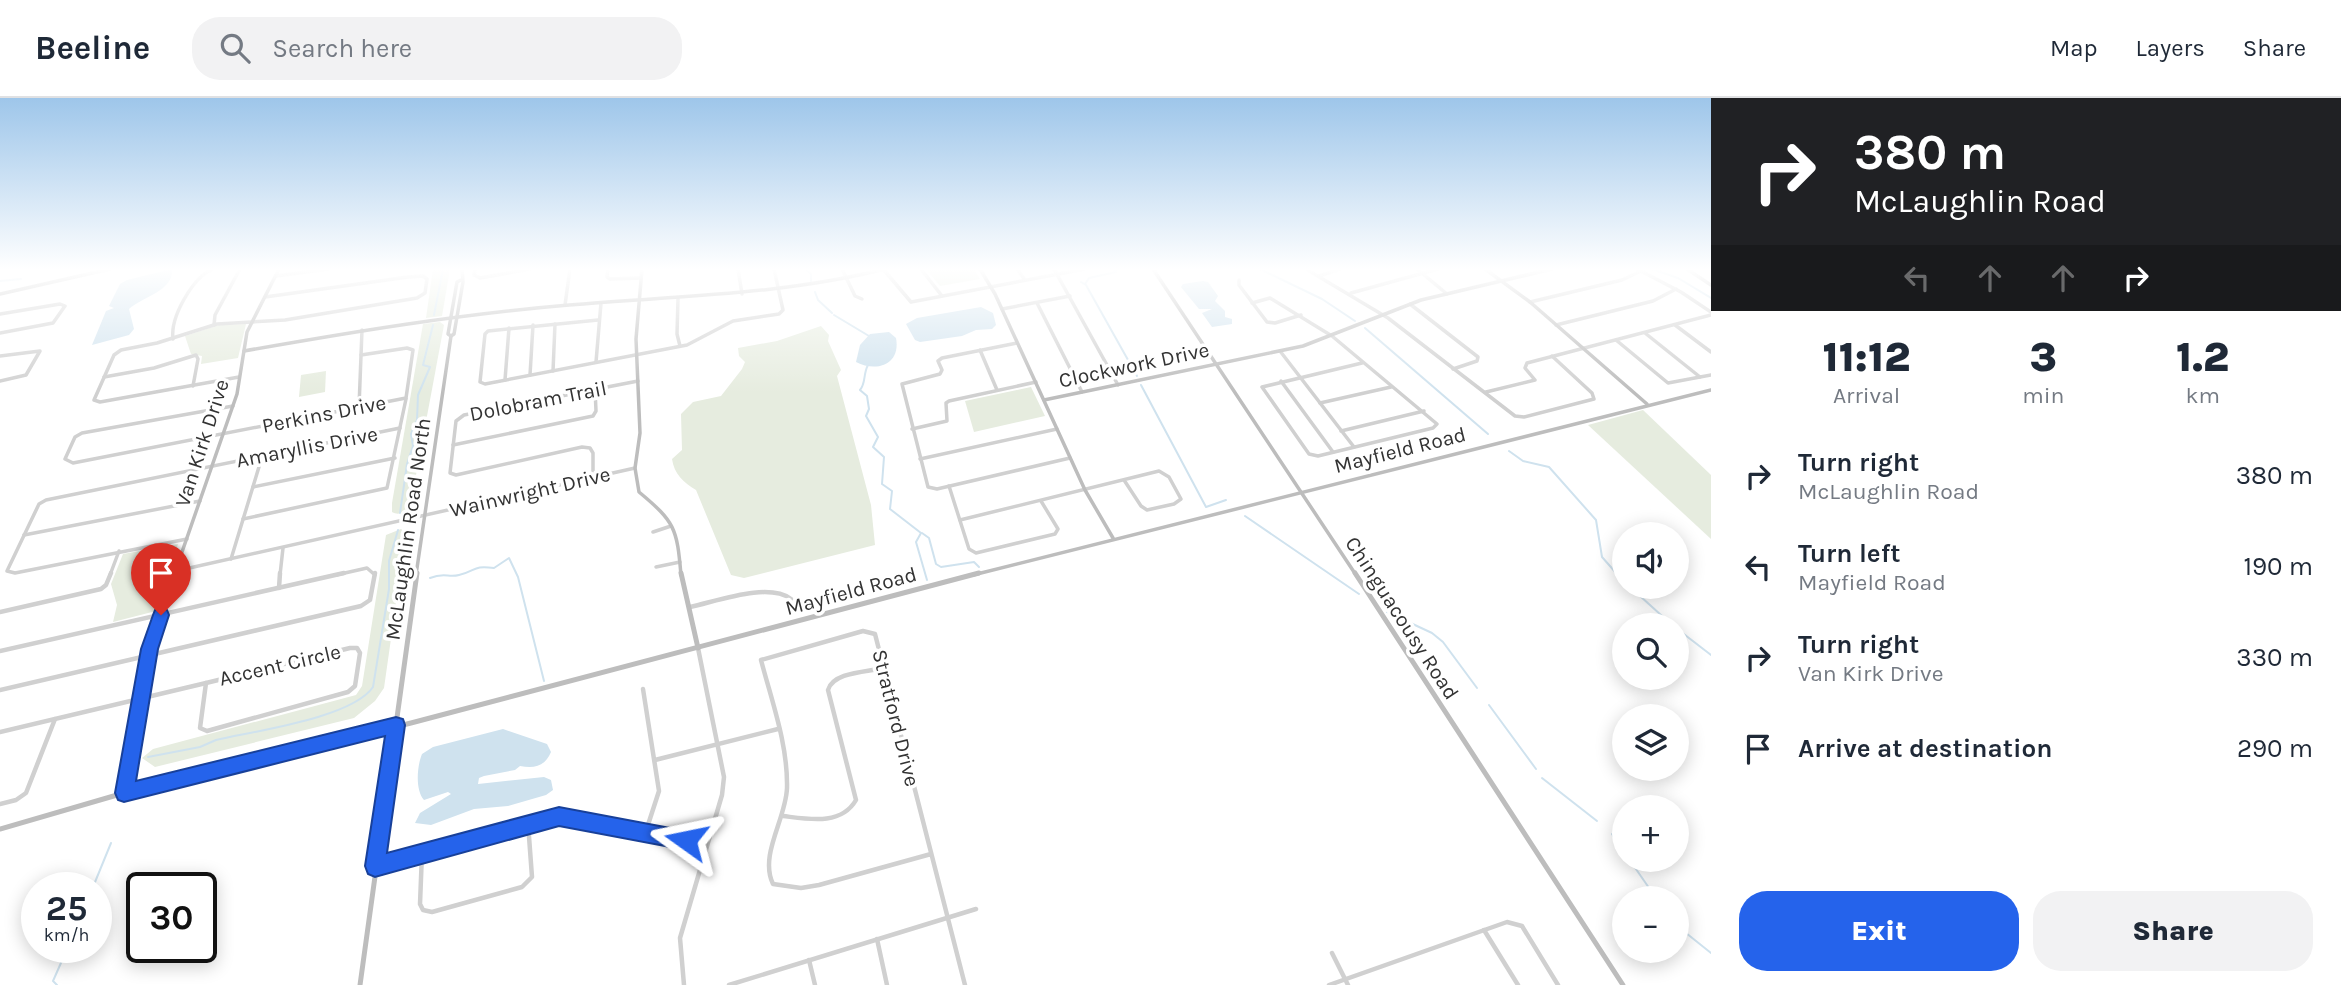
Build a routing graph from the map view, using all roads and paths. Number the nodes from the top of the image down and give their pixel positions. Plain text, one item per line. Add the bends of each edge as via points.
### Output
1 (22, 310) edge
2 (62, 310) edge
3 (179, 310) edge
4 (218, 310) edge
5 (258, 310) edge
6 (341, 310) edge
7 (456, 310) edge
8 (516, 310) edge
9 (600, 310) edge
10 (638, 310) edge
11 (678, 310) edge
12 (783, 310) edge
13 (1003, 310) edge
14 (1041, 310) edge
15 (1078, 310) edge
16 (1181, 310) edge
17 (1259, 310) edge
18 (1293, 310) edge
19 (1377, 310) edge
20 (1392, 310) edge
21 (1417, 310) edge
22 (1539, 310) edge
23 (1615, 310) edge
24 (0, 314) edge
25 (1382, 314) junction
26 (1711, 314) edge
27 (1301, 315) junction
28 (454, 318) junction
29 (598, 320) junction
30 (252, 322) junction
31 (555, 323) junction
32 (214, 325) junction
33 (533, 325) junction
34 (1556, 325) junction
35 (1675, 325) junction
36 (509, 328) junction
37 (362, 330) junction
38 (0, 333) edge
39 (1645, 333) junction
40 (1332, 336) junction
41 (173, 339) junction
42 (1616, 340) junction
43 (1017, 343) junction
44 (680, 346) junction
45 (1584, 348) junction
46 (980, 350) junction
47 (244, 351) junction
48 (1279, 351) junction
49 (1711, 352) edge
50 (361, 355) junction
51 (636, 355) junction
52 (0, 356) edge
53 (1552, 356) junction
54 (596, 362) junction
55 (1362, 363) junction
56 (1217, 364) junction
57 (1453, 369) junction
58 (553, 371) junction
59 (530, 375) junction
60 (1711, 375) edge
61 (103, 377) junction
62 (240, 377) junction
63 (1301, 377) junction
64 (1700, 377) junction
65 (505, 380) junction
66 (0, 381) edge
67 (638, 381) junction
68 (1035, 382) junction
69 (1281, 382) junction
70 (1118, 384) junction
71 (193, 386) junction
72 (1391, 387) junction
73 (595, 389) junction
74 (997, 390) junction
75 (1711, 390) edge
76 (1082, 392) junction
77 (1486, 392) junction
78 (406, 398) junction
79 (1044, 400) junction
80 (1320, 403) junction
81 (1647, 404) junction
82 (233, 406) junction
83 (359, 407) junction
84 (1424, 411) junction
85 (400, 428) junction
86 (912, 429) junction
87 (1057, 429) junction
88 (1341, 431) junction
89 (224, 434) junction
90 (453, 445) junction
91 (1354, 447) junction
92 (1333, 452) junction
93 (262, 456) junction
94 (395, 458) junction
95 (1070, 458) junction
96 (920, 459) junction
97 (213, 466) junction
98 (635, 468) junction
99 (593, 477) junction
100 (1124, 480) junction
101 (949, 486) junction
102 (253, 487) junction
103 (1085, 490) junction
104 (1301, 491) junction
105 (200, 500) junction
106 (1041, 500) junction
107 (425, 516) junction
108 (243, 519) junction
109 (960, 520) junction
110 (673, 526) junction
111 (653, 532) dead end
112 (24, 535) junction
113 (1113, 538) junction
114 (187, 539) junction
115 (283, 547) junction
116 (119, 551) junction
117 (231, 559) junction
118 (680, 562) junction
119 (656, 567) dead end
120 (176, 571) junction
121 (279, 588) junction
122 (791, 599) dead end
123 (688, 608) junction
124 (0, 612) edge
125 (161, 615) junction
126 (698, 648) junction
127 (0, 651) edge
128 (148, 656) junction
129 (883, 668) junction
130 (206, 682) junction
131 (643, 689) dead end
132 (0, 690) edge
133 (141, 698) junction
134 (55, 719) junction
135 (396, 725) junction
136 (778, 729) junction
137 (0, 732) edge
138 (718, 744) junction
139 (655, 760) junction
140 (124, 793) junction
141 (0, 804) edge
142 (783, 816) junction
143 (528, 823) junction
144 (0, 829) edge
145 (646, 831) junction
146 (706, 845) junction
147 (422, 853) junction
148 (931, 854) junction
149 (375, 866) junction
150 (976, 909) dead end
151 (947, 918) junction
152 (1484, 930) junction
153 (877, 939) junction
154 (1332, 953) dead end
155 (809, 960) junction
156 (1346, 982) edge
157 (360, 985) edge
158 (684, 985) edge
159 (729, 985) edge
160 (815, 985) edge
161 (887, 985) edge
162 (965, 985) edge
163 (1329, 985) edge
164 (1518, 985) edge
165 (1558, 985) edge
166 (1623, 985) edge

1 - 24 street
2 - 38 street via 53,323
3 - 41 street via 170,327
4 - 32 street
5 - 30 street, Van Kirk Drive
6 - 30 street
7 - 28 street, McLaughlin Road North
8 - 28 street
9 - 29 street
10 - 51 street
11 - 44 street
12 - 44 street via 736,320
13 - 43 street
14 - 76 street
15 - 70 street
16 - 56 street, Chinguacousy Road
17 - 27 street via 1270,323
18 - 27 street
19 - 25 street
20 - 25 street, Clockwork Drive
21 - 57 street via 1479,357
22 - 34 street
23 - 34 street
25 - 40 street, Clockwork Drive
25 - 57 street
26 - 35 street
27 - 40 street
28 - 37 street
28 - 107 street, McLaughlin Road North
29 - 31 street
29 - 54 street
30 - 32 street
30 - 47 street, Van Kirk Drive
31 - 33 street
31 - 58 street
32 - 41 street
33 - 36 street
33 - 59 street
34 - 45 street
35 - 39 street
35 - 49 street
36 - 65 street
36 - 65 street via 485,334 480,381
37 - 47 street
37 - 50 street
39 - 42 street
39 - 64 street
40 - 48 street, Clockwork Drive
40 - 55 street
41 - 61 street via 116,352
42 - 45 street
42 - 64 street via 1668,383
43 - 46 street
43 - 68 street
44 - 51 street
45 - 53 street
45 - 81 street
46 - 74 street
46 - 86 street via 940,359 940,374 902,384
47 - 62 street, Van Kirk Drive
48 - 56 street, Clockwork Drive
48 - 63 street
50 - 78 street, Perkins Drive via 413,350
50 - 83 street
51 - 54 street
51 - 67 street
52 - 66 street via 40,351 26,375
53 - 77 street via 1525,365 1533,381
53 - 77 street via 1594,399 1521,417
54 - 58 street
55 - 63 street
55 - 72 street
56 - 70 street, Clockwork Drive
56 - 104 street, Chinguacousy Road
57 - 77 street
58 - 59 street
59 - 65 street
60 - 64 street
61 - 71 street via 95,402
61 - 71 street via 196,355
62 - 71 street
62 - 82 street, Van Kirk Drive
63 - 69 street
63 - 80 street
67 - 73 street, Dolobram Trail
67 - 98 street via 640,433
68 - 74 street
68 - 79 street
69 - 92 street
69 - 92 street via 1262,388 1295,437 1312,456
70 - 76 street, Clockwork Drive
72 - 80 street
72 - 84 street
73 - 90 street, Dolobram Trail via 461,416
73 - 90 street via 593,416
74 - 86 street via 948,401 947,421
75 - 81 street, Mayfield Road
76 - 79 street, Clockwork Drive
78 - 83 street, Perkins Drive
78 - 85 street
79 - 87 street
80 - 88 street
81 - 104 street, Mayfield Road
82 - 89 street, Van Kirk Drive
82 - 89 street, Perkins Drive via 82,433 75,437 65,459 74,463
83 - 89 street, Perkins Drive
84 - 88 street
84 - 91 street via 1436,427
85 - 93 street, Amaryllis Drive
85 - 94 street
86 - 96 street
87 - 95 street
87 - 96 street
88 - 91 street
89 - 97 street, Van Kirk Drive
90 - 99 street, Dolobram Trail via 449,470 456,475 582,447 593,453
91 - 92 street
93 - 97 street, Amaryllis Drive
93 - 102 street
94 - 102 street
94 - 108 street via 385,489
95 - 101 street
95 - 103 street
96 - 101 street via 928,487
97 - 105 street, Van Kirk Drive
97 - 112 street, Amaryllis Drive via 46,500 39,504
98 - 99 street, Wainwright Drive
98 - 110 street via 639,492
99 - 107 street, Wainwright Drive
100 - 100 street via 1165,472 1181,499 1147,510
100 - 103 street
101 - 109 street
102 - 108 street
103 - 106 street
103 - 113 street
104 - 113 street, Mayfield Road
104 - 166 street, Chinguacousy Road
105 - 112 street
105 - 114 street, Van Kirk Drive
106 - 109 street
106 - 109 street via 1056,533 980,553 969,548
107 - 115 street, Wainwright Drive
107 - 135 street, McLaughlin Road North
108 - 117 street
110 - 111 street
110 - 118 street
112 - 116 street, Amaryllis Drive via 9,573
113 - 126 street, Mayfield Road
114 - 116 street
114 - 120 street, Van Kirk Drive
115 - 117 street, Wainwright Drive
115 - 121 street
116 - 124 street via 101,589
117 - 120 street, Wainwright Drive
118 - 119 street
118 - 123 street
120 - 125 street, Van Kirk Drive
121 - 125 street
121 - 128 street via 367,568 375,573 370,600 361,606
122 - 123 street via 769,590
123 - 126 street
125 - 127 street
125 - 128 street, Van Kirk Drive
126 - 135 street, Mayfield Road
126 - 138 street
128 - 132 street
128 - 133 street, Van Kirk Drive
129 - 136 street, Stratford Drive via 875,634 869,631 761,660
129 - 142 street via 837,678 828,690 856,800 853,808 844,815 818,820
129 - 148 street, Stratford Drive
130 - 130 street, Accent Circle via 350,648 358,648 360,653 355,686 348,692 207,731 200,728
130 - 133 street, Accent Circle
131 - 139 street
133 - 134 street, Accent Circle
133 - 140 street, Van Kirk Drive
134 - 137 street, Accent Circle
134 - 141 street via 26,793
135 - 140 street, Mayfield Road
135 - 149 street, McLaughlin Road North
136 - 138 street
136 - 142 street via 788,776
138 - 139 street
138 - 146 street via 722,795
139 - 145 street via 659,791
140 - 144 street, Mayfield Road
142 - 148 street via 767,869 773,884 819,885
143 - 145 street via 574,817
143 - 147 street
143 - 147 street via 532,877 522,887 432,912 424,910 420,904
145 - 146 street
146 - 158 street via 680,938
147 - 149 street
148 - 151 street, Stratford Drive
149 - 157 street, McLaughlin Road North
150 - 151 street
151 - 153 street
151 - 162 street, Stratford Drive
152 - 156 street
152 - 164 street
152 - 165 street via 1511,920 1522,926
153 - 155 street
153 - 161 street
154 - 156 street
155 - 159 street
155 - 160 street
156 - 163 street

